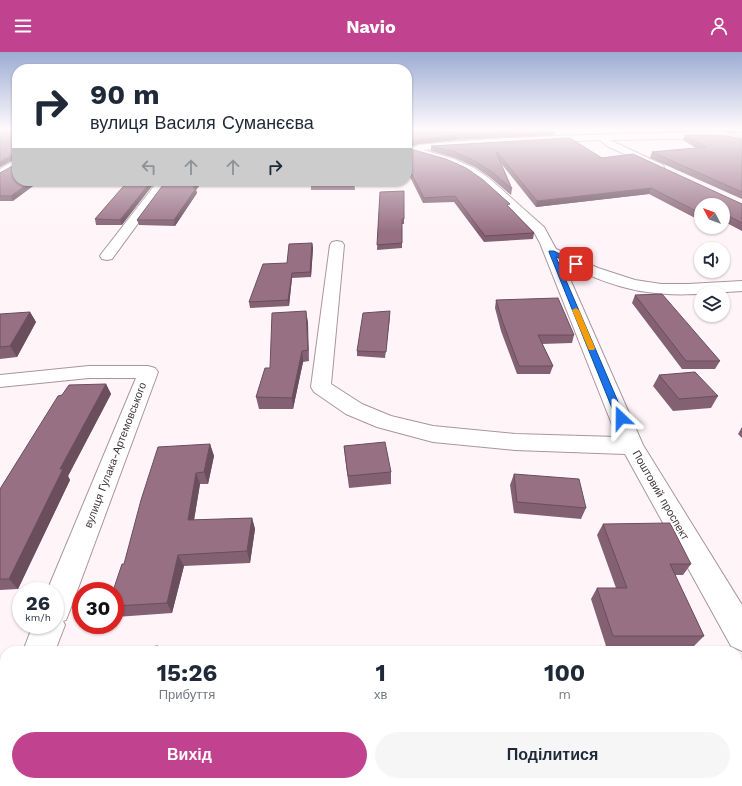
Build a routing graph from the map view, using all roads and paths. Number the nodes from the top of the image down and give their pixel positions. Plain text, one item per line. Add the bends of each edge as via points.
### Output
1 (455, 163) edge
2 (651, 163) edge
3 (12, 166) edge
4 (669, 172) edge
5 (0, 174) edge
6 (160, 186) edge
7 (337, 245) dead end
8 (552, 252) junction
9 (107, 256) dead end
10 (742, 286) edge
11 (0, 381) edge
12 (632, 446) junction
13 (64, 587) edge
14 (46, 634) edge
15 (742, 635) edge
16 (41, 646) edge

1 - 8 street, Поштовий проспект via 486,181 539,230
2 - 4 street
3 - 5 street
6 - 9 street
7 - 12 street via 321,387 354,410 385,422 433,434 515,442
8 - 10 street via 605,276 636,285 666,289
8 - 12 street, Поштовий проспект
11 - 13 street, вулиця Гулака-Артемовського via 89,372 148,372
12 - 15 street, Поштовий проспект
14 - 16 street

